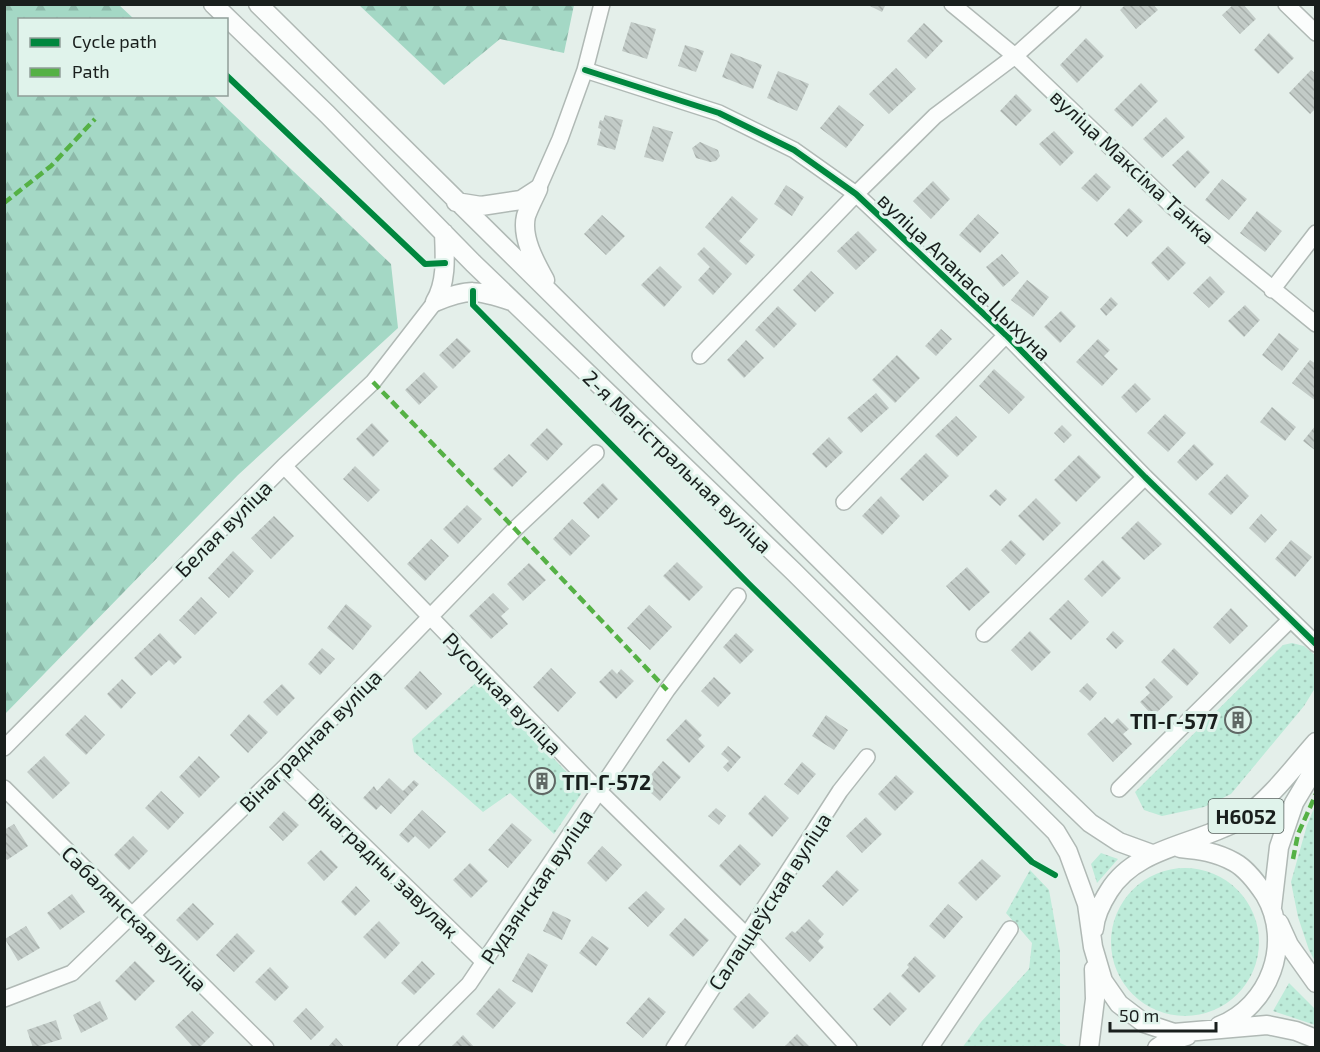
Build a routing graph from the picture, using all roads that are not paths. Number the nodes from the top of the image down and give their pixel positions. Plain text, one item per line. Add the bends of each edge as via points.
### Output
1 (213, 4) edge
2 (258, 4) edge
3 (602, 4) edge
4 (952, 4) edge
5 (1073, 4) edge
6 (1286, 4) edge
7 (228, 18) edge
8 (228, 18) edge
9 (1316, 33) edge
10 (1015, 56) junction
11 (585, 70) junction
12 (538, 189) junction
13 (856, 194) junction
14 (456, 201) junction
15 (444, 233) junction
16 (1316, 233) edge
17 (1272, 290) junction
18 (552, 294) junction
19 (435, 302) junction
20 (514, 303) junction
21 (1316, 324) edge
22 (1006, 335) junction
23 (700, 356) dead end
24 (596, 453) dead end
25 (284, 466) junction
26 (1145, 477) junction
27 (844, 502) dead end
28 (738, 596) dead end
29 (431, 618) junction
30 (1290, 620) junction
31 (984, 634) dead end
32 (1316, 644) edge
33 (1316, 742) edge
34 (4, 748) edge
35 (867, 757) dead end
36 (1316, 766) edge
37 (284, 768) junction
38 (4, 788) edge
39 (1119, 789) dead end
40 (600, 792) junction
41 (1152, 854) junction
42 (1272, 907) junction
43 (131, 914) junction
44 (1010, 929) dead end
45 (747, 936) junction
46 (1093, 947) junction
47 (484, 962) junction
48 (1316, 983) edge
49 (4, 999) edge
50 (1206, 1031) junction
51 (1316, 1039) edge
52 (266, 1047) edge
53 (405, 1047) edge
54 (674, 1047) edge
55 (849, 1047) edge
56 (930, 1047) edge
57 (1089, 1047) edge
58 (1157, 1047) edge

1 - 7 main road, 2-я Магістральная вуліца
2 - 14 main road, 2-я Магістральная вуліца
3 - 11 street
4 - 10 street, вуліца Максіма Танка
5 - 10 street
6 - 9 street
8 - 15 main road, 2-я Магістральная вуліца
10 - 13 street via 935,116
10 - 17 street, вуліца Максіма Танка via 1173,207
11 - 12 street
11 - 13 street, вуліца Апанаса Цыхуна via 719,113 794,150
12 - 14 main road via 511,202 481,206
12 - 18 main road via 526,218 526,232 532,255
13 - 22 street, вуліца Апанаса Цыхуна
13 - 23 street
14 - 18 main road, 2-я Магістральная вуліца
15 - 19 main road via 445,263
15 - 20 main road, 2-я Магістральная вуліца
16 - 17 street
17 - 21 street, вуліца Максіма Танка
18 - 41 main road, 2-я Магістральная вуліца via 1090,823 1119,842
19 - 20 main road via 473,291
19 - 25 street, Белая вуліца via 373,382
20 - 46 main road, 2-я Магістральная вуліца via 793,571 1056,832 1068,852 1087,904
22 - 26 street, вуліца Апанаса Цыхуна
22 - 27 street
24 - 29 street, Вінаградная вуліца via 515,529
25 - 29 street, Русоцкая вуліца
25 - 34 street, Белая вуліца
26 - 30 street, вуліца Апанаса Цыхуна
26 - 31 street
28 - 40 street, Рудзянская вуліца via 667,690
29 - 37 street, Вінаградная вуліца
29 - 40 street, Русоцкая вуліца
30 - 32 street, вуліца Апанаса Цыхуна
30 - 39 street
33 - 41 main road, Н6052 via 1242,820
35 - 45 street, Салаццеўская вуліца via 840,791
36 - 42 main road, Н6052 via 1294,803 1279,847
37 - 43 street, Вінаградная вуліца
37 - 47 street, Вінаградны завулак
38 - 43 street, Сабалянская вуліца
40 - 45 street, Русоцкая вуліца
40 - 47 street, Рудзянская вуліца
41 - 42 main road, Н6052 via 1180,848 1209,851 1236,863 1257,882
41 - 46 main road, Н6052 via 1114,882 1102,902
42 - 48 main road via 1289,945
42 - 50 main road, Н6052 via 1278,933 1276,959 1267,984 1251,1005 1230,1022
43 - 49 street, Вінаградная вуліца via 72,973
43 - 52 street, Сабалянская вуліца
44 - 56 street
45 - 54 street, Салаццеўская вуліца
45 - 55 street, Русоцкая вуліца
46 - 50 main road, Н6052 via 1103,981 1119,1004 1144,1023 1174,1033
46 - 57 main road, Н6052 via 1095,999
47 - 53 street, Рудзянская вуліца via 461,994
50 - 51 main road via 1267,1025
50 - 58 main road, Н6052

